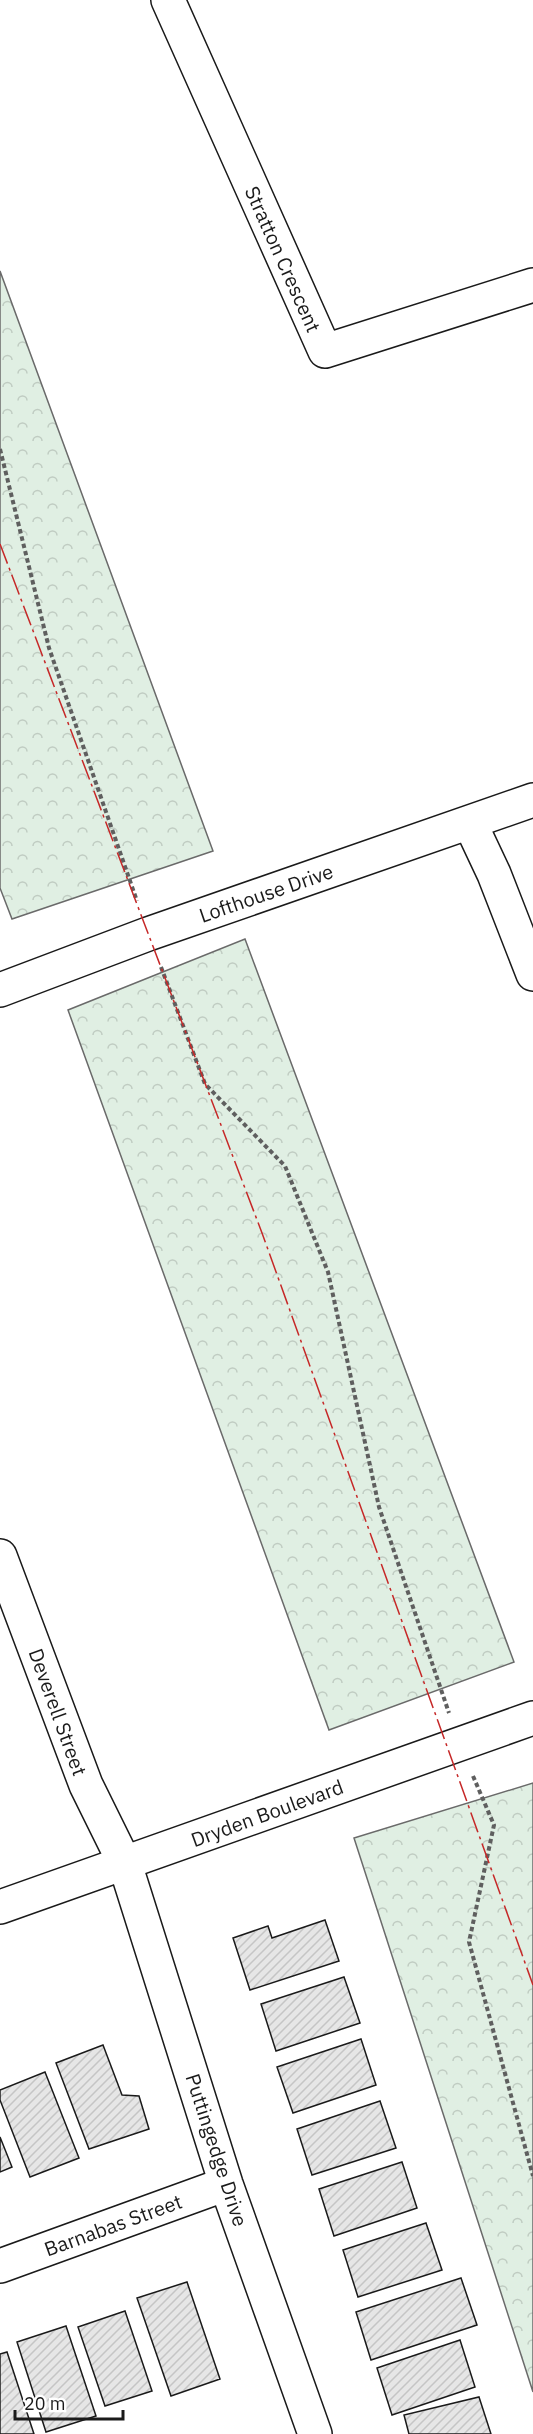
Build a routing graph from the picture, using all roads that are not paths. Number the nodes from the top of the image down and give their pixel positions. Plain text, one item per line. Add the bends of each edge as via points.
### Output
1 (168, 0) edge
2 (533, 285) edge
3 (533, 800) edge
4 (470, 823) junction
5 (533, 974) edge
6 (0, 990) edge
7 (0, 1556) edge
8 (533, 1718) edge
9 (125, 1864) junction
10 (0, 1907) edge
11 (226, 2184) junction
12 (0, 2266) edge
13 (315, 2434) edge

1 - 2 street, Stratton Crescent via 325,351
3 - 4 street, Lofthouse Drive
4 - 5 street
4 - 6 street, Lofthouse Drive via 148,934
7 - 9 street, Deverell Street via 86,1785
8 - 9 street, Dryden Boulevard
9 - 10 street, Dryden Boulevard
9 - 11 street, Puttingedge Drive
11 - 12 street, Barnabas Street
11 - 13 street, Puttingedge Drive

